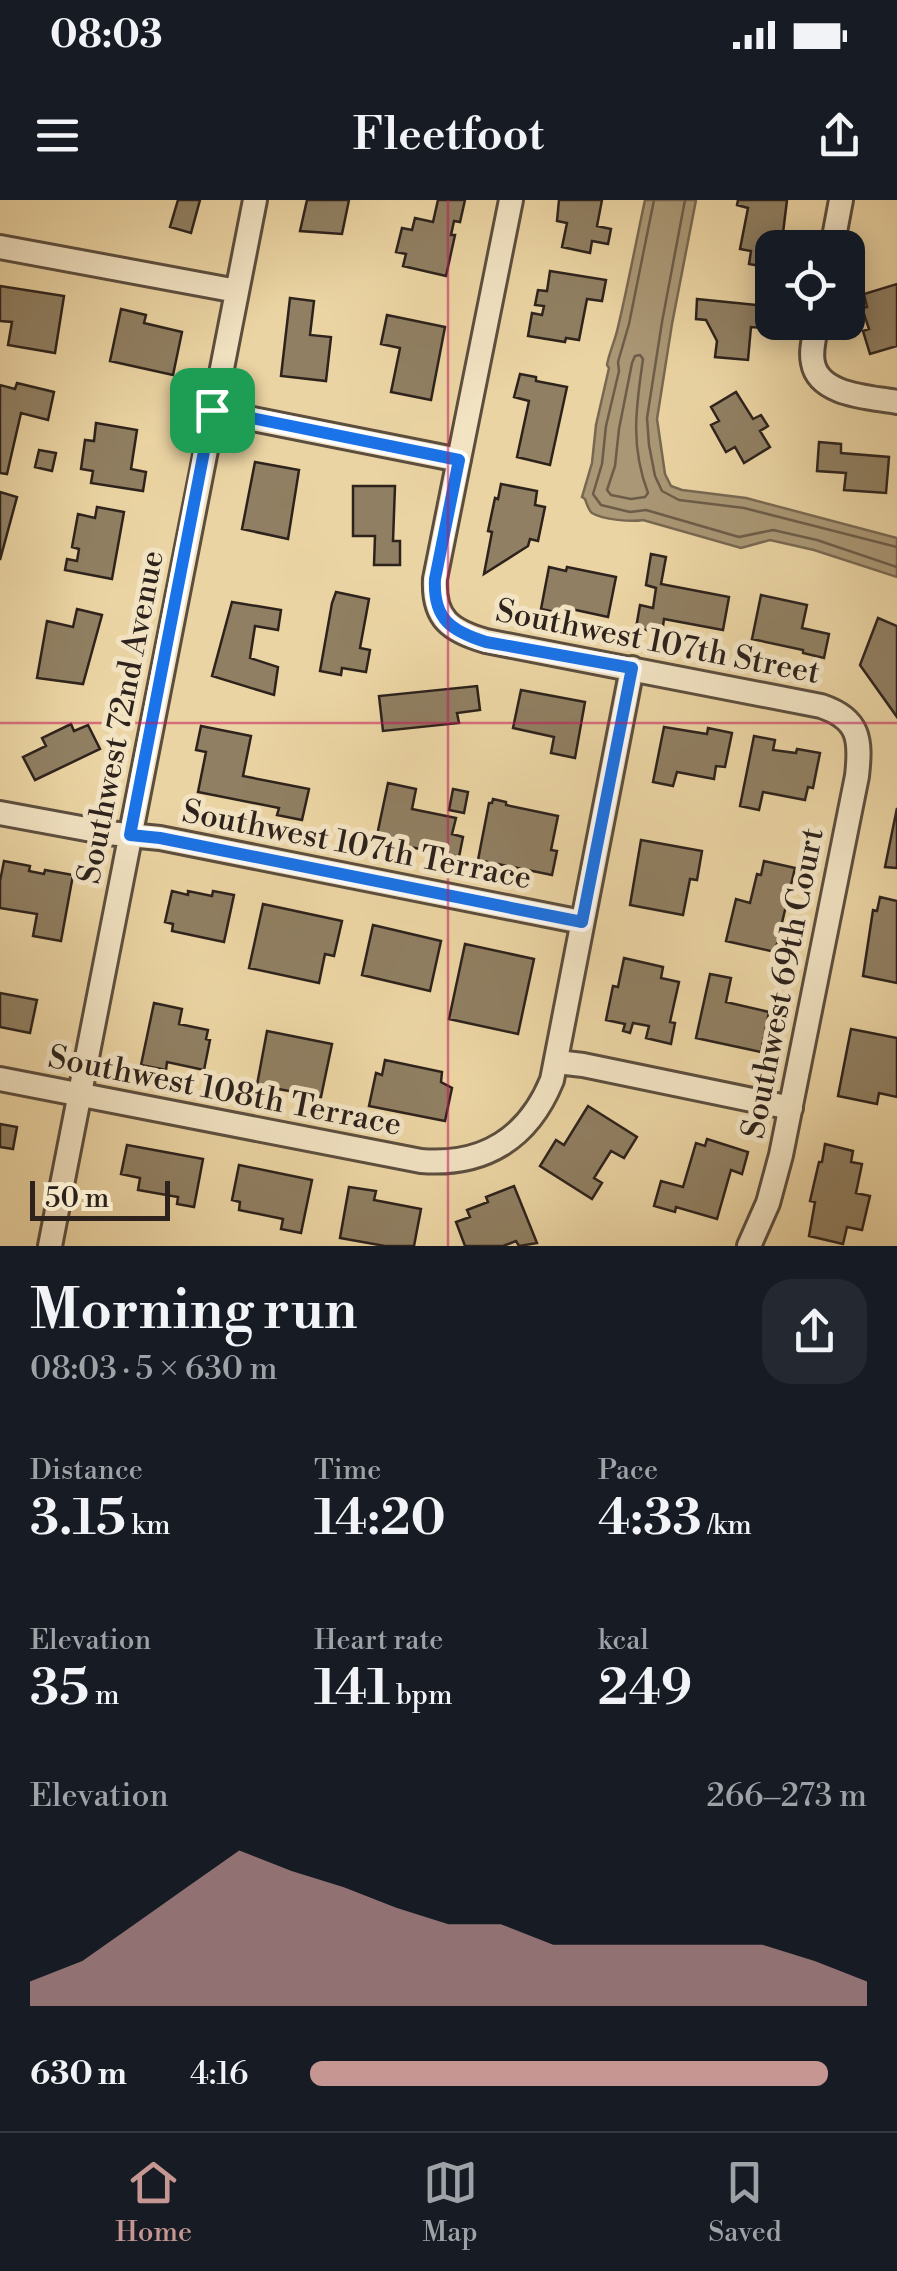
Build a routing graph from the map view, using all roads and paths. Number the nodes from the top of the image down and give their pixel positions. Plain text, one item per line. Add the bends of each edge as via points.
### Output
1 (254, 200) edge
2 (510, 200) edge
3 (841, 200) edge
4 (835, 230) edge
5 (0, 246) edge
6 (237, 291) junction
7 (815, 340) edge
8 (897, 402) edge
9 (212, 410) junction
10 (459, 460) junction
11 (632, 668) junction
12 (854, 728) joint
13 (0, 813) edge
14 (130, 835) junction
15 (582, 922) junction
16 (557, 1062) junction
17 (0, 1079) edge
18 (81, 1094) junction
19 (791, 1108) junction
20 (50, 1246) edge
21 (749, 1246) edge

1 - 6 street, Southwest 72nd Avenue
2 - 10 street
3 - 4 street
5 - 6 street
6 - 9 street, Southwest 72nd Avenue
7 - 8 street via 812,362 822,380 845,392
9 - 10 street
9 - 14 street, Southwest 72nd Avenue
10 - 11 street, Southwest 107th Street via 435,579 445,622 486,642
11 - 12 street, Southwest 107th Street via 821,706
11 - 15 street, Southwest 108th Terrace
12 - 19 street, Southwest 69th Court via 857,776
13 - 14 street, Southwest 107th Terrace
14 - 15 street, Southwest 107th Terrace
14 - 18 street, Southwest 72nd Avenue
15 - 16 street, Southwest 108th Terrace
16 - 18 street, Southwest 108th Terrace via 545,1097 518,1132 502,1146 458,1161 399,1158
16 - 19 street
17 - 18 street, Southwest 108th Terrace
18 - 20 street, Southwest 72nd Avenue
19 - 21 street, Southwest 69th Court via 775,1181

